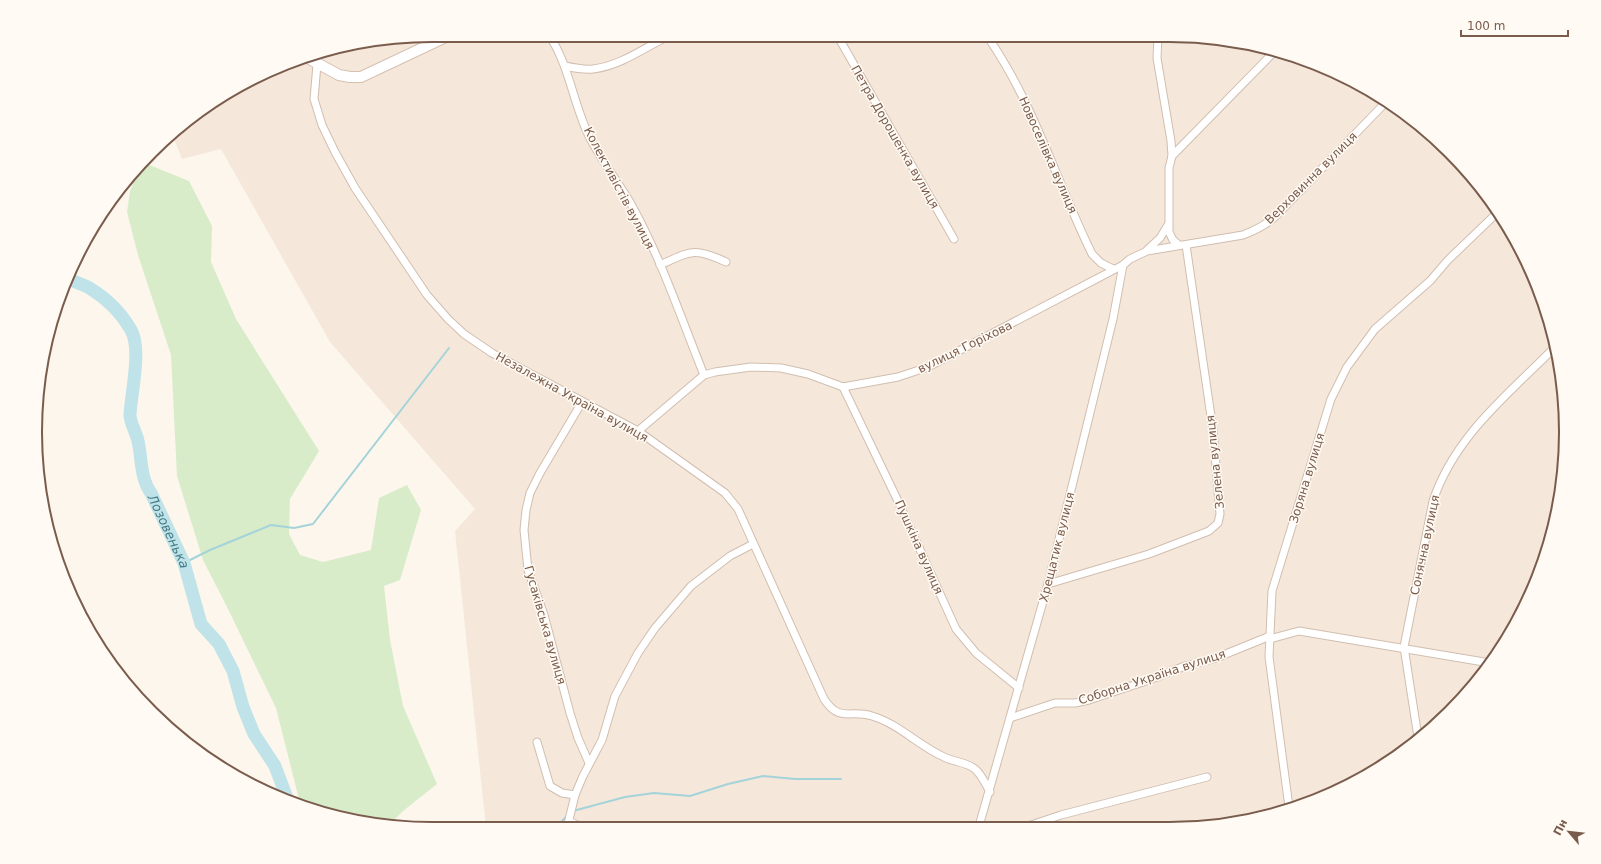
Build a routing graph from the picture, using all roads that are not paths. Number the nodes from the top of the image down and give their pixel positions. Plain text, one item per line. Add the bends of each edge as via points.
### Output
1 (426, 42) edge
2 (553, 42) edge
3 (656, 42) edge
4 (841, 42) edge
5 (991, 42) edge
6 (1158, 42) edge
7 (1271, 55) edge
8 (317, 60) edge
9 (312, 61) edge
10 (316, 64) junction
11 (565, 66) junction
12 (1382, 106) edge
13 (1172, 156) junction
14 (1494, 216) edge
15 (1168, 222) junction
16 (954, 239) dead end
17 (1182, 245) junction
18 (1147, 251) junction
19 (726, 262) dead end
20 (660, 265) junction
21 (1123, 265) junction
22 (1113, 269) junction
23 (1551, 351) edge
24 (704, 375) junction
25 (842, 387) junction
26 (582, 402) junction
27 (638, 431) junction
28 (754, 544) junction
29 (1048, 584) junction
30 (1270, 638) junction
31 (1404, 647) junction
32 (1484, 661) edge
33 (1019, 688) junction
34 (1010, 718) junction
35 (1417, 732) edge
36 (537, 742) dead end
37 (589, 762) junction
38 (1207, 777) dead end
39 (990, 792) junction
40 (575, 795) junction
41 (1288, 803) edge
42 (568, 822) edge
43 (980, 822) edge
44 (1040, 822) edge

1 - 10 street via 361,77 339,75
2 - 11 street, Колективістів вулиця
3 - 11 street via 614,64 600,68
4 - 16 street, Петра Дорошенка вулиця
5 - 22 street, Новоселівка вулиця via 1015,80 1092,254 1101,263
6 - 13 street
7 - 13 street
8 - 10 street, Незалежна Україна вулиця
9 - 10 street
10 - 26 street, Незалежна Україна вулиця via 314,99 322,125 355,188 427,295 464,334 492,353
11 - 20 street, Колективістів вулиця via 588,133 600,158 631,204
12 - 17 street, Верховинна вулиця via 1265,226 1243,235
13 - 15 street via 1169,168
14 - 30 street, Зоряна вулиця via 1430,281 1375,329 1338,382 1272,591
15 - 17 street via 1170,236
15 - 18 street via 1160,238
17 - 18 street, вулиця Горіхова
17 - 29 street, Зелена вулиця via 1213,430 1220,514 1218,523 1209,531 1150,554
18 - 21 street, вулиця Горіхова
19 - 20 street via 699,251 689,252
20 - 24 street, Колективістів вулиця
21 - 22 street, вулиця Горіхова
21 - 29 street, Хрещатик вулиця via 1114,319
22 - 25 street, вулиця Горіхова via 980,342 928,367 898,377
23 - 31 street, Сонячна вулиця via 1476,425 1438,487
24 - 25 street via 751,367 781,368 808,374
24 - 27 street
25 - 33 street, Пушкіна вулиця via 898,499 956,629 976,653
26 - 27 street, Незалежна Україна вулиця
26 - 37 street, Гусаківська вулиця via 530,493 524,530 528,570 544,615 570,713
27 - 28 street, Незалежна Україна вулиця via 725,493 738,509
28 - 37 street via 730,556 691,586 655,628 623,679 615,696 602,740
28 - 39 street, Незалежна Україна вулиця via 824,699 831,709 837,713 858,713 876,718 944,757 967,764 981,775
29 - 33 street, Хрещатик вулиця
30 - 31 street, Соборна Україна вулиця via 1299,631
30 - 34 street, Соборна Україна вулиця via 1089,700 1055,703
30 - 41 street, Зоряна вулиця via 1269,657
31 - 32 street, Соборна Україна вулиця
31 - 35 street, Сонячна вулиця
33 - 34 street, Хрещатик вулиця
34 - 39 street, Хрещатик вулиця
36 - 40 street via 550,786 562,793
37 - 40 street
38 - 44 street
39 - 43 street, Хрещатик вулиця
40 - 42 street

